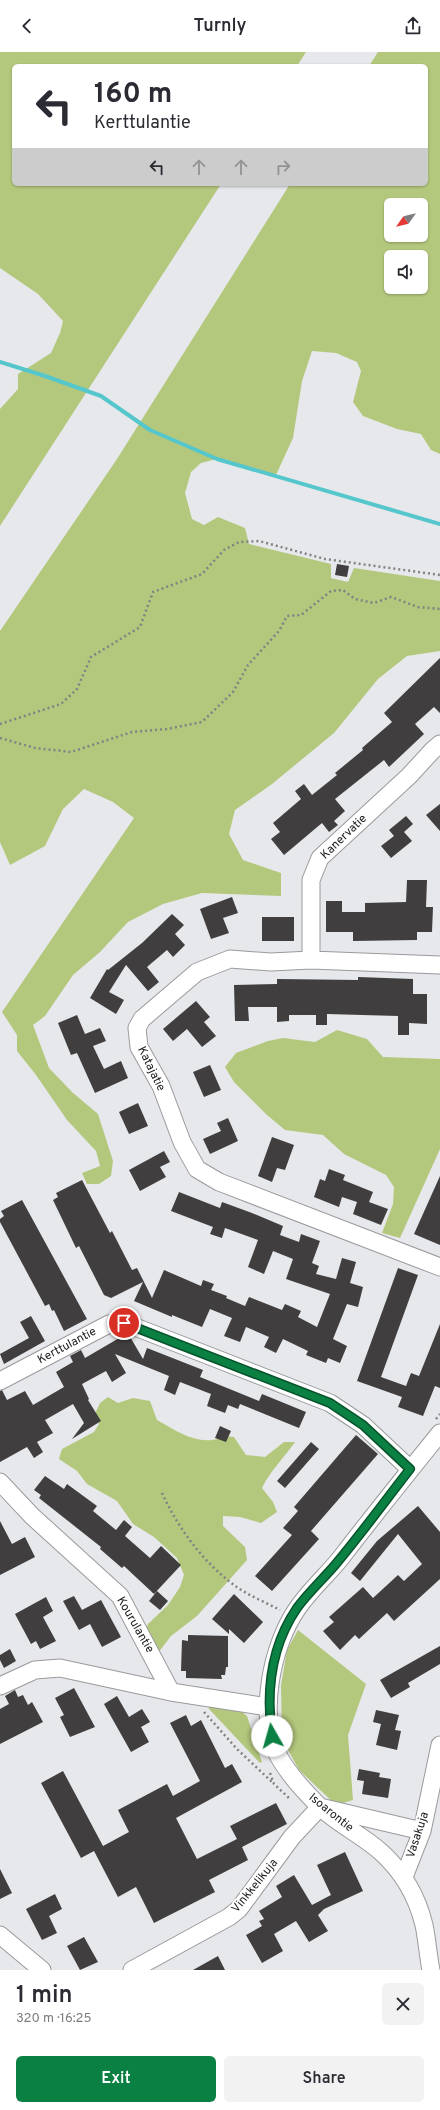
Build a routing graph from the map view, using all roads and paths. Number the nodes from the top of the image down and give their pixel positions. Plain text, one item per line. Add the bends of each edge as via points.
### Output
1 (440, 575) edge
2 (440, 609) edge
3 (0, 724) edge
4 (0, 738) edge
5 (440, 744) edge
6 (311, 960) junction
7 (440, 965) edge
8 (440, 1267) edge
9 (0, 1381) edge
10 (440, 1414) edge
11 (436, 1429) edge
12 (410, 1469) junction
13 (0, 1482) edge
14 (162, 1493) dead end
15 (284, 1606) dead end
16 (280, 1610) junction
17 (277, 1616) dead end
18 (0, 1686) edge
19 (171, 1692) junction
20 (190, 1695) junction
21 (268, 1707) junction
22 (440, 1745) edge
23 (269, 1772) dead end
24 (274, 1784) junction
25 (315, 1812) junction
26 (422, 1831) junction
27 (404, 1877) junction
28 (0, 1934) edge
29 (42, 1970) edge
30 (132, 1970) edge
31 (431, 1970) edge

1 - 3 path via 325,559 259,542 239,542 224,550 202,574 153,592 140,627 91,657 77,689 61,704
2 - 4 path via 418,607 391,597 374,603 354,599 343,590 331,592 301,615 287,616 279,630 248,665 233,692 202,722 132,732 72,752 35,748
5 - 6 street, Kanervatie via 320,858 311,880
6 - 7 street, Katajatie
6 - 8 street, Katajatie via 271,962 230,959 197,972 142,1019 137,1028 139,1047 161,1086 182,1142 197,1169 219,1182
9 - 12 street, Kerttulantie via 109,1324 124,1323 330,1403 363,1425
10 - 11 path
11 - 12 street, Isoarontie
12 - 21 street, Isoarontie via 335,1565 297,1608 284,1631 276,1655 270,1678
13 - 19 street, Kourulantie via 32,1516 120,1596
14 - 16 path via 178,1524 203,1556 234,1585
15 - 16 path
16 - 17 path
18 - 19 street via 35,1670 60,1668
19 - 20 street
20 - 21 street
20 - 24 path via 236,1749
21 - 25 street, Isoarontie via 278,1755
22 - 26 street, Vasakuja
23 - 24 path
24 - 25 path
25 - 26 street
25 - 27 street, Isoarontie via 382,1852
25 - 30 street, Vinkkelikuja via 292,1837 239,1909
26 - 27 street, Vasakuja
27 - 31 street, Isoarontie via 415,1896 424,1925
28 - 29 street

